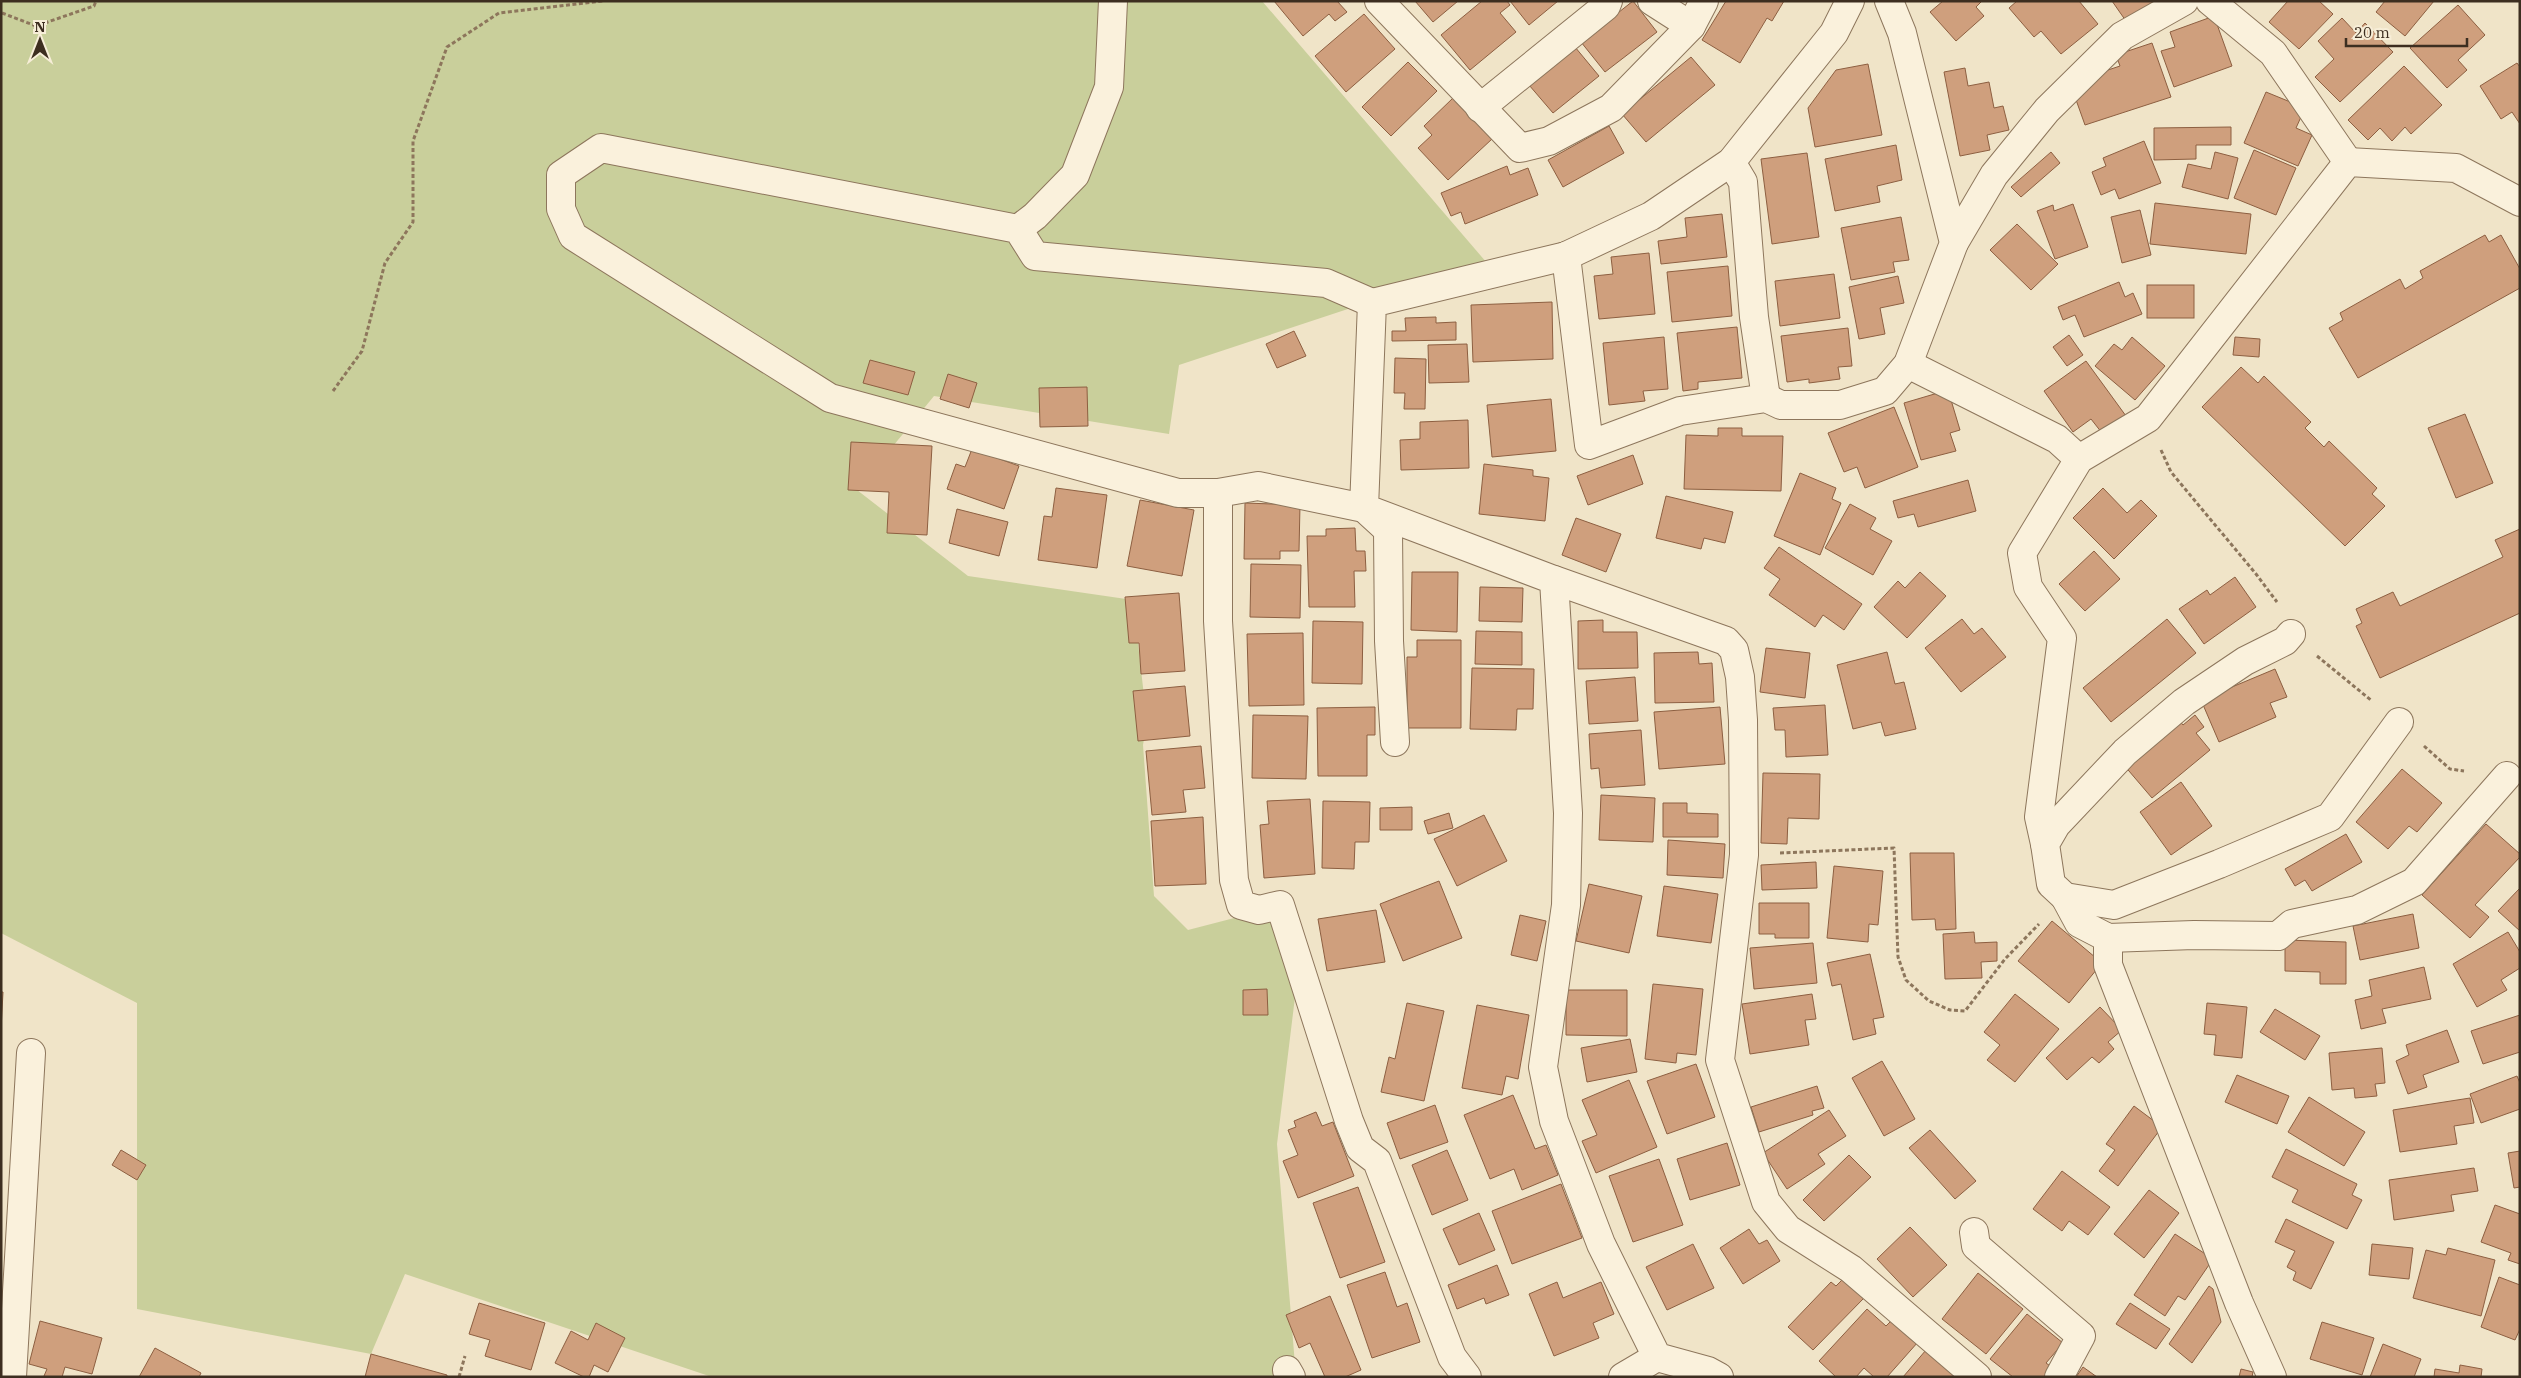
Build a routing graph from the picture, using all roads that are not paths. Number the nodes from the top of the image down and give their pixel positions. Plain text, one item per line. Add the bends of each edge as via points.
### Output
1 (1113, 1) edge
2 (1379, 1) edge
3 (1608, 1) edge
4 (1652, 1) edge
5 (1704, 1) edge
6 (1850, 1) edge
7 (1889, 1) edge
8 (2184, 1) edge
9 (2210, 1) edge
10 (1691, 26) junction
11 (1480, 108) junction
12 (1731, 162) junction
13 (2348, 162) junction
14 (2520, 202) edge
15 (1018, 229) junction
16 (1954, 243) junction
17 (1566, 256) junction
18 (1372, 303) junction
19 (1908, 364) junction
20 (1766, 398) junction
21 (2079, 459) junction
22 (1218, 492) junction
23 (1364, 508) junction
24 (1554, 580) junction
25 (2290, 634) dead end
26 (2399, 722) dead end
27 (1395, 742) dead end
28 (2507, 776) dead end
29 (2045, 844) junction
30 (2064, 897) junction
31 (2108, 938) junction
32 (31, 1053) dead end
33 (1974, 1232) dead end
34 (1657, 1357) junction
35 (12, 1377) edge
36 (1467, 1377) edge
37 (1623, 1377) edge
38 (1720, 1377) edge
39 (1977, 1377) edge
40 (2059, 1377) edge
41 (2272, 1377) edge

1 - 15 street via 1109,87 1075,175
2 - 11 street
3 - 11 street via 1606,6
4 - 10 street
5 - 10 street
6 - 12 street via 1834,33
7 - 16 street via 1902,33
8 - 16 street via 2122,36 2047,110 1994,175
9 - 13 street via 2273,54
10 - 11 street via 1611,108 1549,141 1520,148
12 - 17 street via 1651,216
12 - 20 street via 1743,182 1754,317
13 - 14 street via 2456,168
13 - 21 street via 2148,418
15 - 18 street via 1035,256 1326,283
15 - 22 street via 601,148 561,175 561,209 573,236 830,398 1178,492
16 - 19 street
17 - 18 street
17 - 20 street via 1589,445 1680,412
18 - 23 street
19 - 20 street via 1885,391 1840,405 1781,405
19 - 21 street via 2056,438
21 - 29 street via 2022,553 2028,587 2062,638 2039,817
22 - 23 street via 1258,486
22 - 36 street via 1218,621 1234,880 1240,905 1259,910 1280,905 1349,1121 1360,1148 1378,1161 1452,1357
23 - 24 street
23 - 27 street via 1388,530 1389,641
24 - 34 street via 1568,813 1566,905 1543,1067 1554,1121 1601,1244
24 - 39 street via 1726,641 1734,650 1740,677 1743,720 1744,855 1720,1060 1766,1202 1788,1229 1851,1269
25 - 29 street via 2285,641 2245,661 2184,702 2125,752 2056,825
26 - 30 street via 2330,817 2114,905
28 - 31 street via 2414,882 2357,910 2292,924 2278,936
29 - 30 street via 2051,884
30 - 31 street via 2079,923
31 - 41 street via 2108,965 2239,1303
32 - 35 street
33 - 40 street via 1976,1246 2081,1336
34 - 37 street
34 - 38 street

